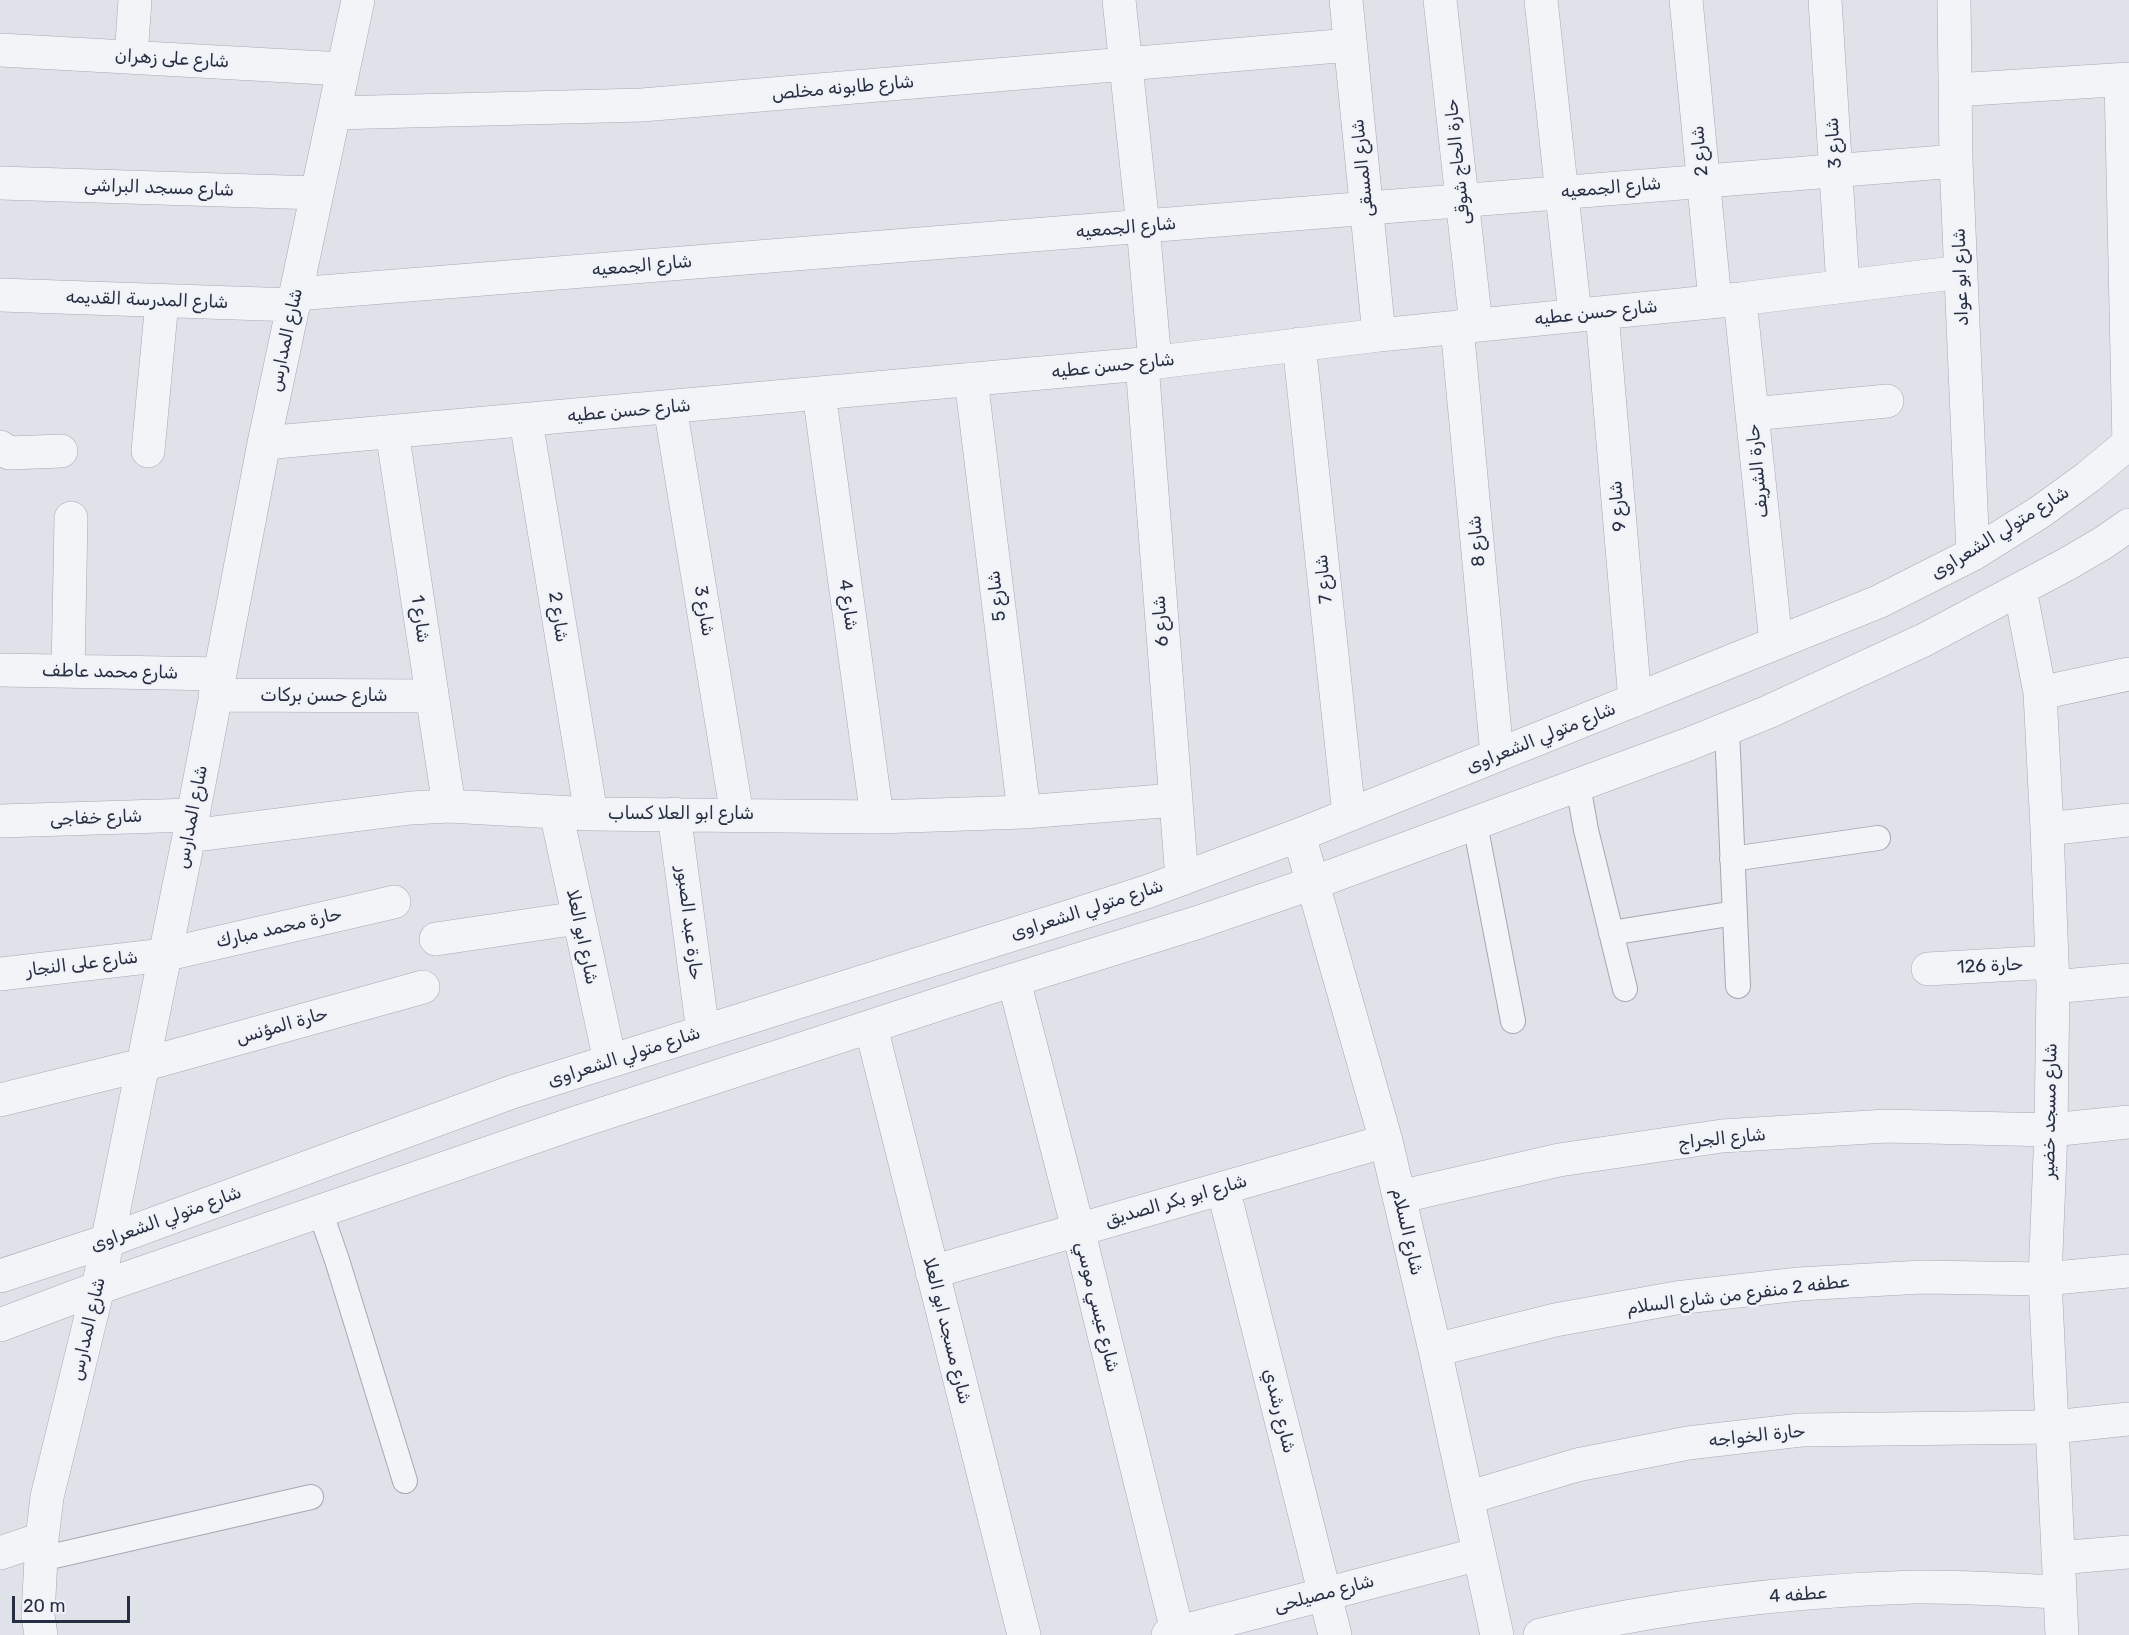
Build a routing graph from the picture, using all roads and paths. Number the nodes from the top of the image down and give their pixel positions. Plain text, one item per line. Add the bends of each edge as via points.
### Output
1 (135, 0) edge
2 (358, 0) edge
3 (1119, 0) edge
4 (1346, 0) edge
5 (1440, 0) edge
6 (1542, 0) edge
7 (1686, 0) edge
8 (1825, 0) edge
9 (1954, 0) edge
10 (1350, 45) junction
11 (0, 50) edge
12 (131, 57) junction
13 (1126, 64) junction
14 (344, 69) junction
15 (2125, 80) edge
16 (1955, 90) junction
17 (334, 113) junction
18 (1956, 161) junction
19 (1836, 172) junction
20 (1703, 181) junction
21 (0, 183) edge
22 (1562, 192) junction
23 (317, 193) junction
24 (1462, 200) junction
25 (1368, 208) junction
26 (1143, 226) junction
27 (1961, 272) junction
28 (1843, 286) junction
29 (0, 296) edge
30 (295, 300) junction
31 (1727, 300) junction
32 (162, 301) junction
33 (1588, 314) junction
34 (1467, 326) junction
35 (1379, 335) junction
36 (1299, 344) junction
37 (1148, 363) junction
38 (971, 379) junction
39 (819, 393) junction
40 (1887, 401) dead end
41 (670, 407) junction
42 (1752, 414) junction
43 (525, 421) junction
44 (392, 431) junction
45 (264, 443) junction
46 (2128, 444) edge
47 (0, 447) edge
48 (61, 451) dead end
49 (148, 451) dead end
50 (72, 518) dead end
51 (2129, 525) edge
52 (1973, 554) junction
53 (2020, 589) junction
54 (1776, 643) junction
55 (0, 670) edge
56 (68, 671) junction
57 (2129, 674) edge
58 (218, 685) junction
59 (2040, 693) junction
60 (432, 696) junction
61 (1635, 700) junction
62 (1727, 729) junction
63 (1497, 755) junction
64 (1578, 785) junction
65 (1175, 800) junction
66 (449, 806) junction
67 (556, 812) junction
68 (1024, 812) junction
69 (591, 814) junction
70 (674, 814) junction
71 (737, 815) junction
72 (1349, 815) junction
73 (878, 817) junction
74 (2129, 820) edge
75 (0, 821) edge
76 (1475, 824) junction
77 (190, 826) junction
78 (2047, 829) junction
79 (1299, 835) junction
80 (1878, 838) dead end
81 (1732, 859) junction
82 (1182, 879) junction
83 (1313, 883) junction
84 (394, 902) dead end
85 (1734, 913) junction
86 (578, 918) junction
87 (1611, 933) junction
88 (436, 939) dead end
89 (164, 955) junction
90 (1928, 969) dead end
91 (0, 974) edge
92 (2052, 975) junction
93 (2129, 980) edge
94 (1014, 981) junction
95 (1738, 986) dead end
96 (423, 987) dead end
97 (1625, 989) dead end
98 (1513, 1021) dead end
99 (871, 1026) junction
100 (703, 1032) junction
101 (610, 1061) junction
102 (142, 1065) junction
103 (0, 1100) edge
104 (2129, 1122) edge
105 (2051, 1130) junction
106 (1386, 1141) junction
107 (1223, 1188) junction
108 (1399, 1197) junction
109 (320, 1211) junction
110 (1078, 1229) junction
111 (107, 1241) junction
112 (2129, 1271) edge
113 (932, 1272) junction
114 (0, 1276) edge
115 (2045, 1279) junction
116 (98, 1288) junction
117 (0, 1325) edge
118 (1435, 1350) junction
119 (2129, 1419) edge
120 (2053, 1427) junction
121 (405, 1481) dead end
122 (311, 1497) dead end
123 (1467, 1498) junction
124 (41, 1549) junction
125 (2129, 1552) edge
126 (0, 1553) edge
127 (1479, 1554) junction
128 (2058, 1558) junction
129 (2059, 1592) junction
130 (1325, 1594) junction
131 (1630, 1625) edge
132 (1174, 1634) edge
133 (41, 1635) edge
134 (1024, 1635) edge
135 (1335, 1635) edge
136 (1497, 1635) edge
137 (1540, 1635) edge
138 (2062, 1635) edge

1 - 12 street
2 - 14 street, شارع المدارس
3 - 13 street, شارع 6
4 - 10 street, شارع المسقى
5 - 24 street, حارة الحاج شوقى
6 - 22 street, شارع 9
7 - 20 street, شارع 2
8 - 19 street, شارع 3
9 - 16 street, شارع ابو عواد
10 - 13 street, شارع طابونه مخلص
10 - 25 street, شارع المسقى
11 - 12 street, شارع على زهران
12 - 14 street, شارع على زهران
13 - 17 street, شارع طابونه مخلص via 642,105
13 - 26 street, شارع 6
14 - 17 street, شارع المدارس
15 - 16 street
15 - 46 street
16 - 18 street, شارع ابو عواد
17 - 23 street, شارع المدارس
18 - 19 street, شارع الجمعيه
18 - 27 street, شارع ابو عواد
19 - 20 street, شارع الجمعيه
19 - 28 street, شارع 3
20 - 22 street, شارع الجمعيه
20 - 31 street, شارع 2
21 - 23 street, شارع مسجد البراشى
22 - 24 street, شارع الجمعيه
22 - 33 street, شارع 9
23 - 30 street, شارع المدارس
24 - 25 street, شارع الجمعيه
24 - 34 street, حارة الحاج شوقى
25 - 26 street, شارع الجمعيه
25 - 35 street, شارع المسقى
26 - 30 street, شارع الجمعيه
26 - 37 street, شارع 6
27 - 28 street, شارع حسن عطيه
27 - 52 street, شارع ابو عواد
28 - 31 street, شارع حسن عطيه
29 - 32 street, شارع المدرسة القديمه
30 - 32 street, شارع المدرسة القديمه
30 - 45 street, شارع المدارس
31 - 33 street, شارع حسن عطيه
31 - 42 street, حارة الشريف
32 - 49 street
33 - 34 street, شارع حسن عطيه
33 - 61 street, شارع 9
34 - 35 street, شارع حسن عطيه
34 - 63 street, شارع 8
35 - 36 street, شارع حسن عطيه
36 - 37 street, شارع حسن عطيه
36 - 72 street, شارع 7
37 - 38 street, شارع حسن عطيه
37 - 65 street, شارع 6
38 - 39 street, شارع حسن عطيه
38 - 68 street, شارع 5
39 - 41 street, شارع حسن عطيه
39 - 73 street, شارع 4
40 - 42 street
41 - 43 street, شارع حسن عطيه
41 - 71 street, شارع 3
42 - 54 street, حارة الشريف
43 - 44 street, شارع حسن عطيه
43 - 69 street, شارع 2
44 - 45 street, شارع حسن عطيه
44 - 60 street, شارع 1
45 - 58 street, شارع المدارس
46 - 52 street, شارع متولي الشعراوى via 2040,512
47 - 48 street via 9,453
50 - 56 street
51 - 53 street
52 - 54 street, شارع متولي الشعراوى via 1878,602
53 - 59 street, شارع مسجد خضير
53 - 62 street via 1846,678
54 - 61 street, شارع متولي الشعراوى
55 - 56 street, شارع محمد عاطف
56 - 58 street, شارع محمد عاطف
57 - 59 street
58 - 60 street, شارع حسن بركات
58 - 77 street, شارع المدارس
59 - 78 street, شارع مسجد خضير
60 - 66 street, شارع 1
61 - 63 street, شارع متولي الشعراوى
62 - 64 street
62 - 81 lane
63 - 72 street, شارع متولي الشعراوى
64 - 76 street
64 - 87 lane
65 - 68 street, شارع ابو العلا كساب
65 - 82 street, شارع 6
66 - 67 street, شارع ابو العلا كساب
66 - 77 street, شارع ابو العلا كساب
67 - 69 street, شارع ابو العلا كساب
67 - 86 street, شارع ابو العلا
68 - 73 street, شارع ابو العلا كساب
69 - 70 street, شارع ابو العلا كساب
70 - 71 street, شارع ابو العلا كساب
70 - 100 street, حارة عبد الصبور
71 - 73 street, شارع ابو العلا كساب
72 - 79 street, شارع متولي الشعراوى
74 - 78 street
75 - 77 street, شارع خفاجى
76 - 83 street
76 - 98 lane
77 - 89 street, شارع المدارس
78 - 92 street, شارع مسجد خضير
79 - 82 street, شارع متولي الشعراوى
79 - 83 street, شارع السلام
80 - 81 lane
81 - 85 lane
82 - 100 street, شارع متولي الشعراوى
83 - 94 street
83 - 106 street, شارع السلام
84 - 89 street, حارة محمد مبارك
85 - 87 lane
85 - 95 lane
86 - 88 street
86 - 101 street, شارع ابو العلا
87 - 97 lane
89 - 91 street, شارع على النجار
89 - 102 street, شارع المدارس
90 - 92 street, حارة 126
92 - 93 street, حارة 126
92 - 105 street, شارع مسجد خضير
94 - 99 street
94 - 110 street, شارع عيسي موسي
96 - 102 street, حارة المؤنس
99 - 109 street
99 - 113 street, شارع مسجد ابو العلا
100 - 101 street, شارع متولي الشعراوى
101 - 111 street, شارع متولي الشعراوى via 512,1092
102 - 103 street, حارة المؤنس
102 - 111 street, شارع المدارس
104 - 105 street, شارع الجراج
105 - 108 street, شارع الجراج via 1887,1126 1722,1136 1559,1160
105 - 115 street, شارع مسجد خضير
106 - 107 street, شارع ابو بكر الصديق
106 - 108 street, شارع السلام
107 - 110 street, شارع ابو بكر الصديق
107 - 130 street, شارع رشدي
108 - 118 street, شارع السلام
109 - 116 street
109 - 121 lane
110 - 113 street, شارع ابو بكر الصديق
110 - 132 street, شارع عيسي موسي
111 - 114 street, شارع متولي الشعراوى
111 - 116 street, شارع المدارس
112 - 115 street, عطفه 2 منفرع من شارع السلام
113 - 134 street, شارع مسجد ابو العلا
115 - 118 street, عطفه 2 منفرع من شارع السلام via 1899,1278 1687,1297 1555,1320
115 - 120 street, شارع مسجد خضير
116 - 117 street
116 - 124 street, شارع المدارس via 47,1497
118 - 123 street, شارع السلام
119 - 120 street, حارة الخواجه
120 - 123 street, حارة الخواجه via 1801,1430 1688,1443 1577,1465
120 - 128 street, شارع مسجد خضير
122 - 124 lane
123 - 127 street, شارع السلام
124 - 126 street
124 - 133 street, شارع المدارس
125 - 128 street
127 - 130 street, شارع مصيلحى
127 - 136 street, شارع السلام
128 - 129 street, شارع مسجد خضير
129 - 131 street, عطفه 4 via 1903,1588 1772,1596
129 - 138 street, شارع مسجد خضير
130 - 132 street, شارع مصيلحى
130 - 135 street, شارع رشدي
131 - 137 street, عطفه 4

